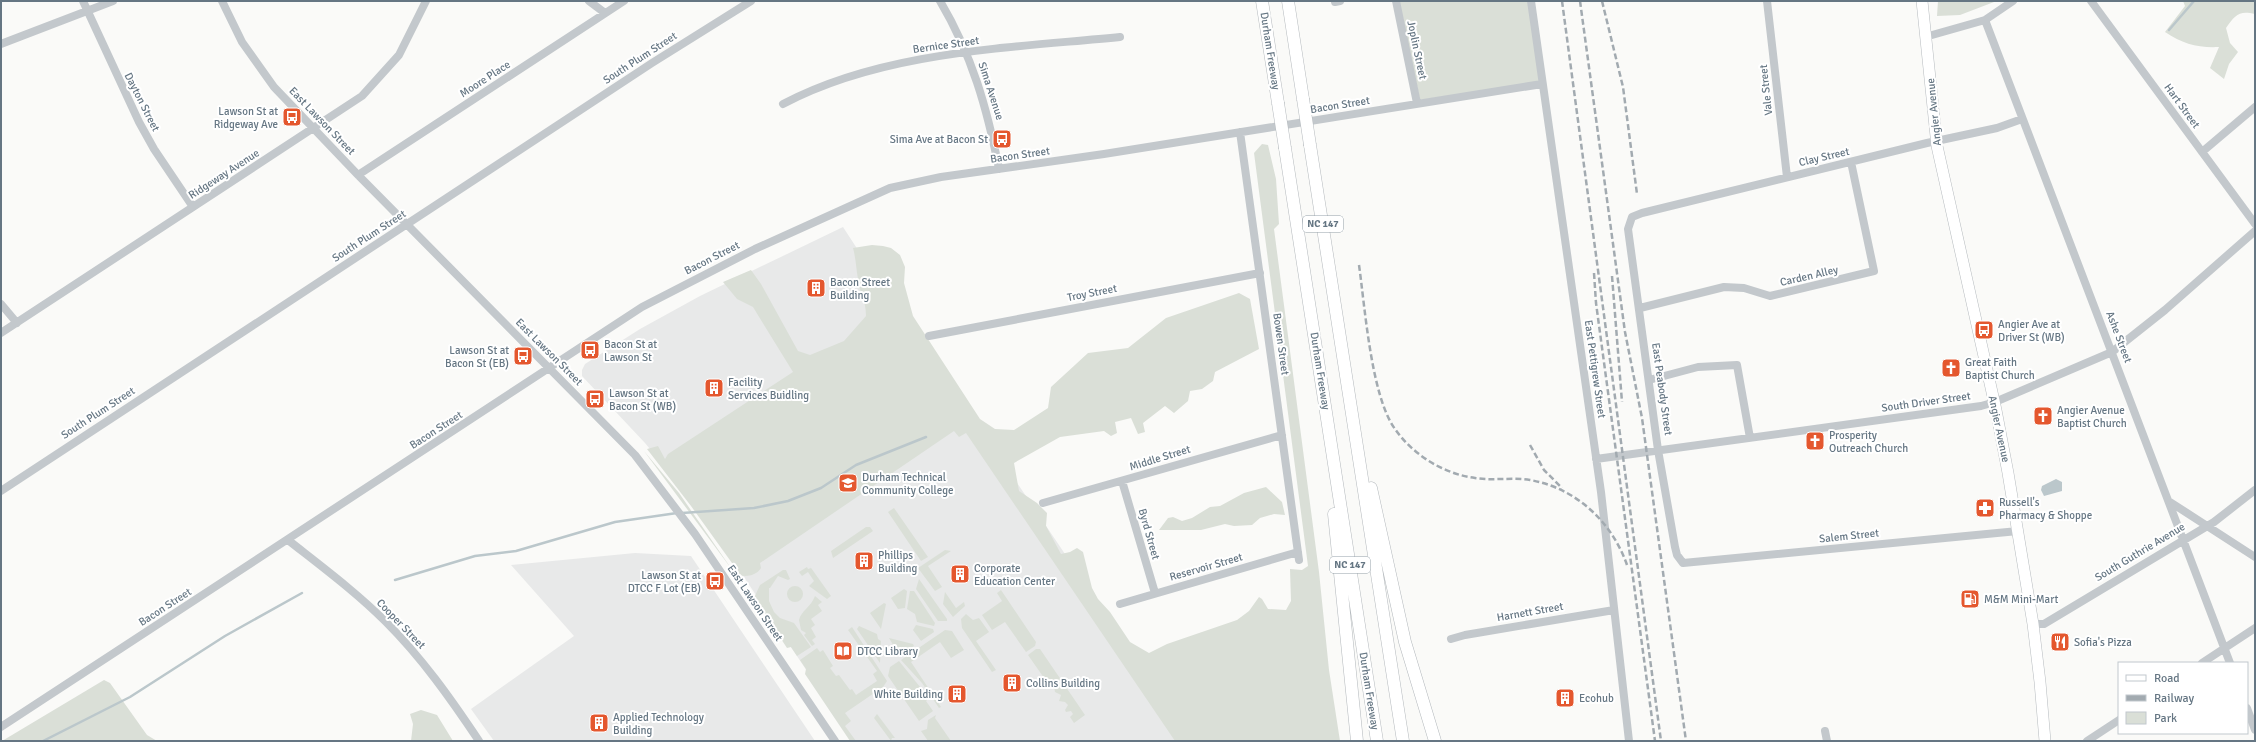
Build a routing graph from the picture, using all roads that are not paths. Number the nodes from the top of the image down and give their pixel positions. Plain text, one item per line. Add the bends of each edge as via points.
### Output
1 (83, 1) edge
2 (113, 1) edge
3 (222, 1) edge
4 (426, 1) edge
5 (589, 1) edge
6 (624, 1) edge
7 (751, 1) edge
8 (940, 1) edge
9 (1262, 1) edge
10 (1288, 1) edge
11 (1396, 1) edge
12 (1531, 1) edge
13 (1767, 1) edge
14 (1922, 1) edge
15 (2013, 1) edge
16 (2090, 1) edge
17 (87, 11) junction
18 (605, 13) junction
19 (1985, 20) junction
20 (1120, 37) dead end
21 (1925, 37) junction
22 (1, 44) edge
23 (967, 54) junction
24 (1542, 84) junction
25 (1417, 103) junction
26 (783, 104) dead end
27 (2255, 107) edge
28 (2022, 118) junction
29 (313, 129) junction
30 (1240, 132) junction
31 (1936, 141) junction
32 (2202, 152) junction
33 (1851, 162) junction
34 (999, 169) junction
35 (358, 175) junction
36 (1787, 177) junction
37 (193, 207) junction
38 (1632, 217) joint
39 (407, 224) junction
40 (2255, 224) edge
41 (2255, 231) edge
42 (1260, 273) junction
43 (1, 304) edge
44 (1640, 308) junction
45 (17, 323) junction
46 (1, 333) edge
47 (929, 336) dead end
48 (2112, 352) junction
49 (550, 368) junction
50 (1649, 380) junction
51 (1322, 390) junction
52 (1994, 402) junction
53 (1352, 411) junction
54 (1282, 435) junction
55 (1750, 438) junction
56 (1658, 450) junction
57 (1596, 459) junction
58 (1122, 481) junction
59 (1, 490) edge
60 (2255, 490) edge
61 (2170, 502) junction
62 (1043, 504) dead end
63 (2206, 527) junction
64 (2018, 531) junction
65 (2184, 539) junction
66 (288, 540) junction
67 (1299, 556) joint
68 (2255, 557) edge
69 (1683, 563) joint
70 (1155, 593) junction
71 (1120, 604) dead end
72 (1614, 610) junction
73 (2033, 624) junction
74 (2255, 628) edge
75 (1451, 639) dead end
76 (2224, 649) junction
77 (2204, 662) edge
78 (2230, 662) edge
79 (2248, 711) edge
80 (2118, 721) edge
81 (1, 727) edge
82 (2255, 730) edge
83 (1825, 731) dead end
84 (480, 741) edge
85 (835, 741) edge
86 (1357, 741) edge
87 (1377, 741) edge
88 (1402, 741) edge
89 (1435, 741) edge
90 (1630, 741) edge
91 (1827, 741) edge
92 (2044, 741) edge
93 (2086, 741) edge

1 - 17 street, Dayton Street
2 - 17 street
3 - 29 street, East Lawson Street via 256,64
4 - 29 street, Ridgeway Avenue via 405,46 391,66 362,96
5 - 18 street
6 - 18 street, Moore Place
7 - 39 street, South Plum Street
8 - 23 street, Sima Avenue
9 - 51 highway, Durham Freeway / NC 147, bridge
10 - 53 highway, NC 147, bridge
11 - 25 street, Joplin Street
12 - 24 street, East Pettigrew Street
13 - 36 street, Vale Street
14 - 21 main road, Angier Avenue
15 - 19 street
16 - 32 street, Hart Street
17 - 22 street
17 - 37 street, Dayton Street via 139,122
18 - 35 street, Moore Place
19 - 21 street
19 - 28 street, Ashe Street
20 - 23 street, Bernice Street
21 - 31 main road, Angier Avenue
23 - 26 street, Bernice Street via 860,72 820,86
23 - 34 street, Sima Avenue via 984,102
24 - 25 street, Bacon Street
24 - 57 street, East Pettigrew Street
25 - 30 street, Bacon Street
27 - 32 street
28 - 31 street, Clay Street via 1997,128
28 - 48 street, Ashe Street
29 - 35 street, East Lawson Street
29 - 37 street, Ridgeway Avenue
30 - 34 street, Bacon Street
30 - 42 street, Bowen Street
31 - 33 street, Clay Street
31 - 52 main road, Angier Avenue
32 - 40 street, Hart Street
33 - 36 street, Clay Street
33 - 44 street, Carden Alley via 1874,271 1770,296 1744,288 1724,287
34 - 49 street, Bacon Street via 921,181 881,191 851,204 755,248 642,307
35 - 39 street, East Lawson Street
36 - 38 street, Clay Street
37 - 45 street, Ridgeway Avenue
38 - 44 street, East Peabody Street via 1628,229
39 - 49 street, East Lawson Street
39 - 59 street, South Plum Street
41 - 48 street, South Driver Street via 2165,310
42 - 47 street, Troy Street
42 - 54 street, Bowen Street
43 - 45 street
44 - 50 street, East Peabody Street
45 - 46 street, Ridgeway Avenue
48 - 52 street, South Driver Street
48 - 61 street, Ashe Street
49 - 66 street, Bacon Street
49 - 85 street, East Lawson Street via 635,455 671,501
50 - 55 street via 1698,367 1737,364
50 - 56 street, East Peabody Street
51 - 86 highway
51 - 87 highway, Durham Freeway / NC 147
52 - 55 street, South Driver Street via 1981,406
52 - 64 main road, Angier Avenue
53 - 88 highway, NC 147
53 - 89 highway via 1405,642
54 - 58 street, Middle Street
54 - 67 street, Bowen Street
55 - 56 street, South Driver Street
56 - 57 street, South Driver Street
56 - 69 street, East Peabody Street via 1675,547
57 - 72 street, East Pettigrew Street
58 - 62 street, Middle Street
58 - 70 street, Byrd Street
60 - 63 street, South Guthrie Avenue
61 - 63 street
61 - 65 street, Ashe Street
63 - 65 street, South Guthrie Avenue
63 - 68 street
64 - 69 street, Salem Street
64 - 73 main road, Angier Avenue
65 - 73 street, South Guthrie Avenue via 2044,624
65 - 76 street, Ashe Street
66 - 81 street, Bacon Street
66 - 84 street, Cooper Street via 356,595 400,636 448,695
67 - 70 street, Reservoir Street
70 - 71 street, Reservoir Street
72 - 75 street, Harnett Street
72 - 90 street, East Pettigrew Street
73 - 92 main road, Angier Avenue
74 - 76 street
76 - 77 street
76 - 78 street, Ashe Street
79 - 82 street
80 - 93 street
83 - 91 street

